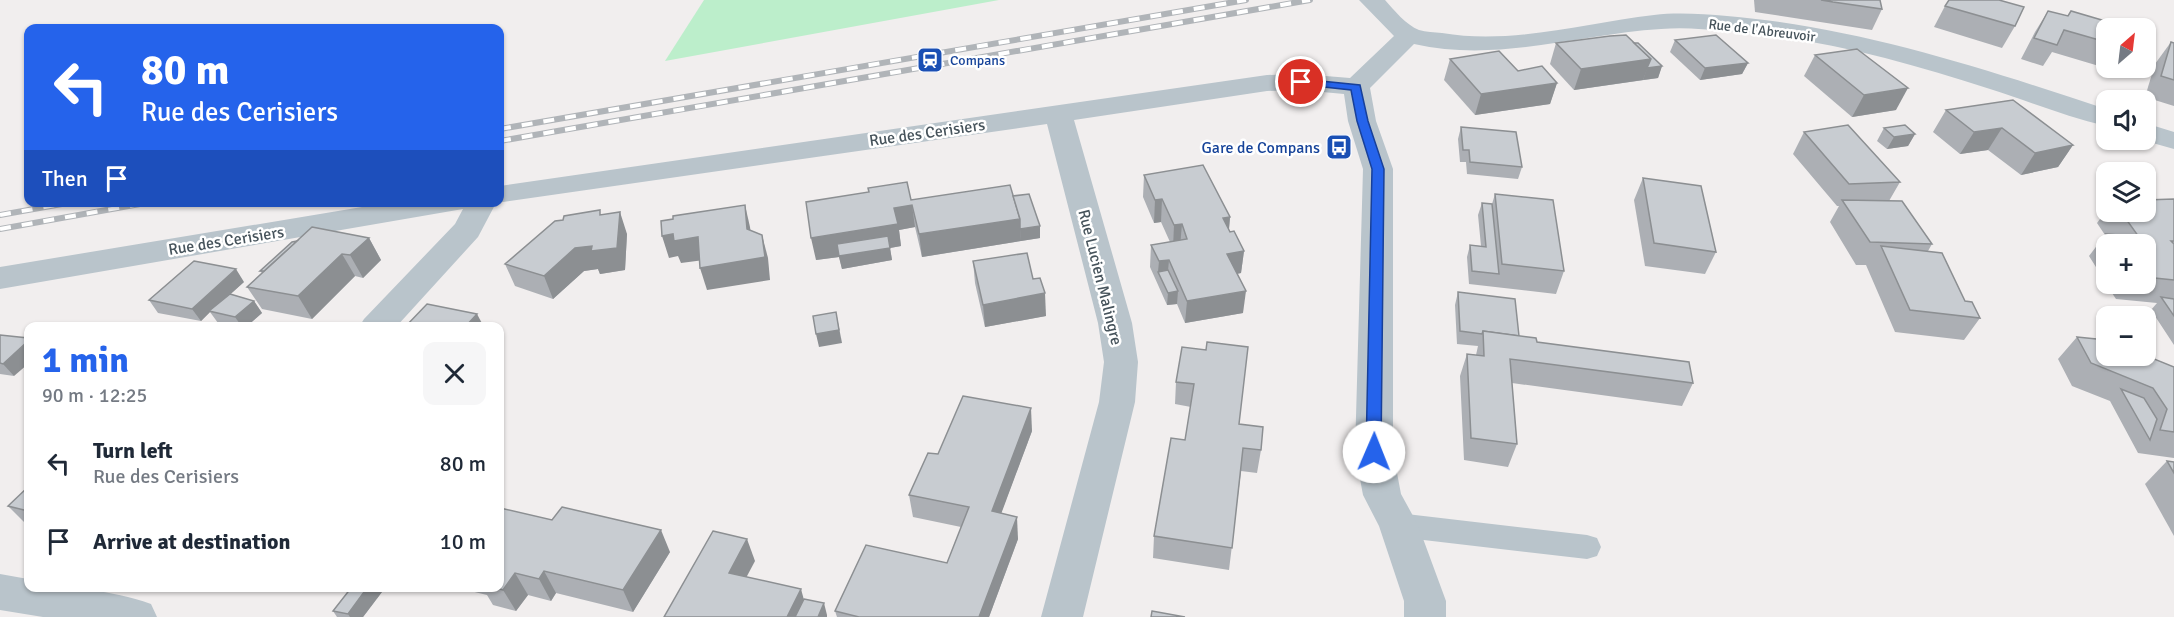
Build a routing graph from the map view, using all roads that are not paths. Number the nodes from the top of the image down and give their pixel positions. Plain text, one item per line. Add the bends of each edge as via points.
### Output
1 (1371, 0) edge
2 (1409, 34) junction
3 (1356, 87) junction
4 (1058, 113) junction
5 (2096, 115) edge
6 (2156, 135) edge
7 (2174, 141) edge
8 (504, 194) edge
9 (423, 207) edge
10 (479, 207) edge
11 (0, 278) edge
12 (381, 322) edge
13 (1398, 525) junction
14 (1587, 547) dead end
15 (0, 592) edge
16 (125, 605) edge
17 (1062, 617) edge
18 (1425, 617) edge

1 - 2 street
2 - 3 street
2 - 5 street, Rue de l'Abreuvoir via 1464,45 1665,21 1765,28 1850,42 1929,62
3 - 4 street, Rue des Cerisiers via 1267,83
3 - 13 street via 1362,121 1378,169 1374,452 1382,495
4 - 8 street, Rue des Cerisiers
4 - 17 street, Rue Lucien Malingre via 1115,323 1121,362 1117,402
6 - 7 street
9 - 11 street, Rue des Cerisiers
10 - 12 street via 467,230
13 - 14 lane
13 - 18 street via 1425,601
15 - 16 street

